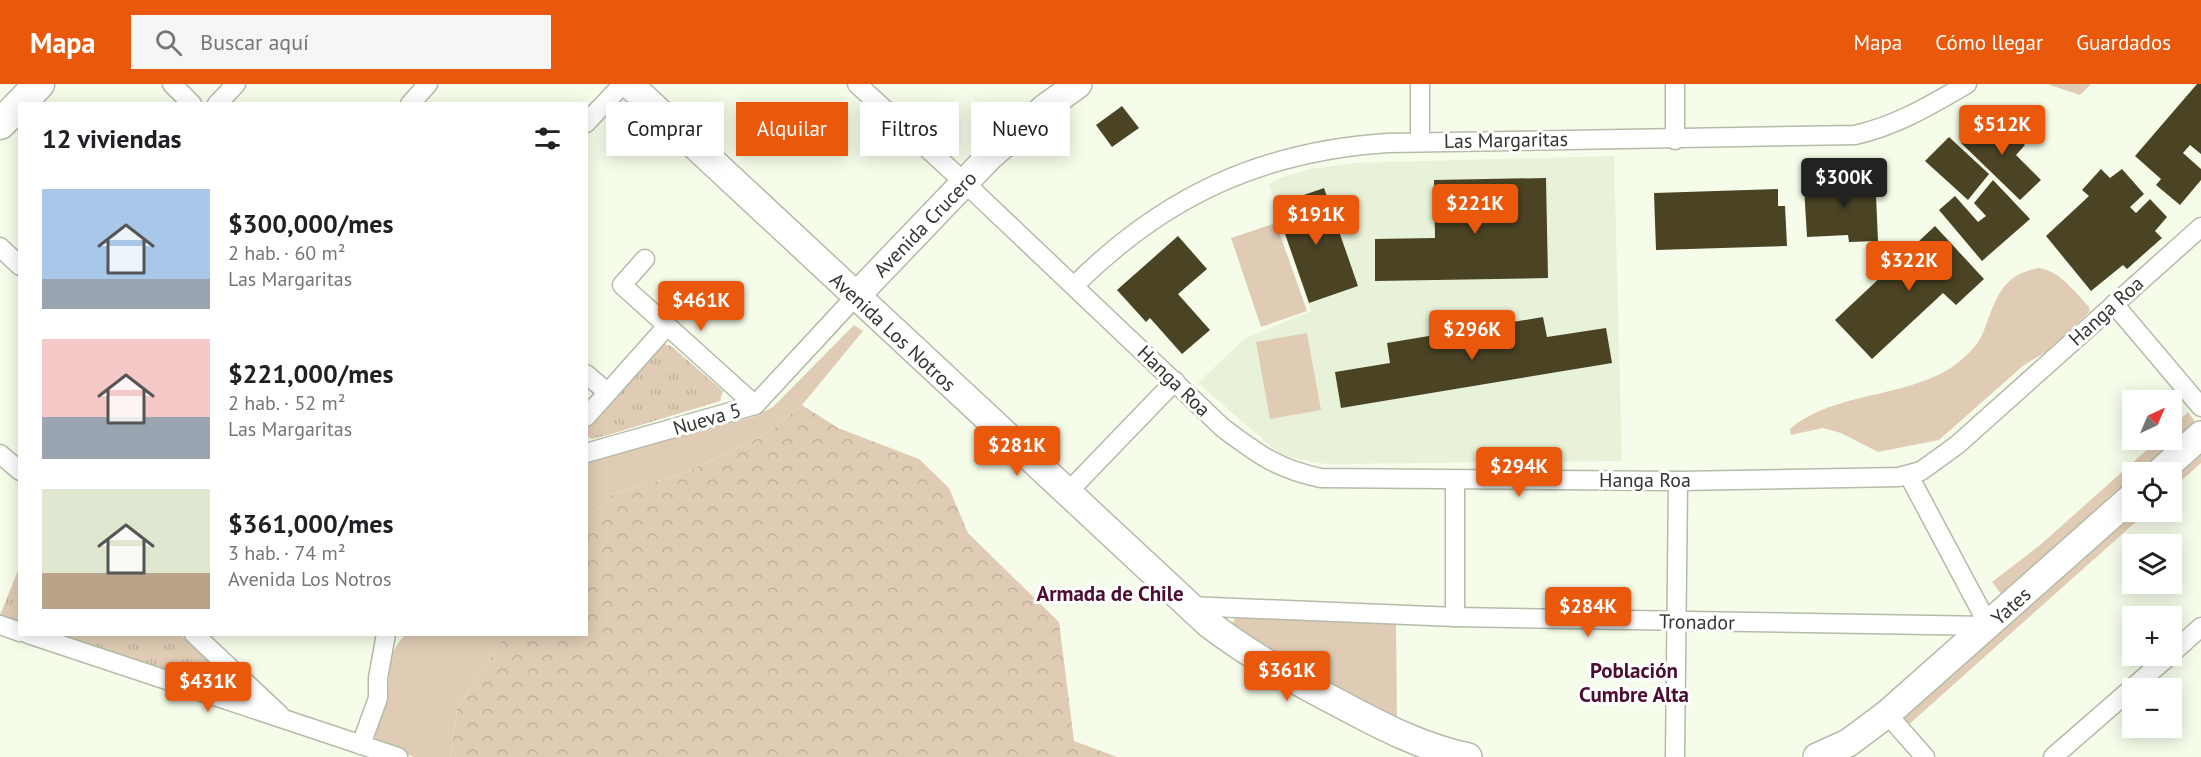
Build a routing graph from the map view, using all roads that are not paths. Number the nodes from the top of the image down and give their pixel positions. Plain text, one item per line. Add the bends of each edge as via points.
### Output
1 (39, 84) edge
2 (172, 84) edge
3 (236, 84) edge
4 (428, 84) edge
5 (623, 84) edge
6 (629, 84) edge
7 (857, 84) edge
8 (1078, 84) edge
9 (1420, 84) edge
10 (1675, 84) edge
11 (1967, 84) edge
12 (22, 102) edge
13 (190, 102) edge
14 (219, 102) edge
15 (412, 102) edge
16 (18, 106) edge
17 (588, 121) edge
18 (0, 124) edge
19 (1676, 140) junction
20 (1420, 142) junction
21 (965, 183) junction
22 (2201, 227) edge
23 (0, 247) edge
24 (645, 259) dead end
25 (18, 264) edge
26 (1074, 286) junction
27 (855, 297) junction
28 (2114, 304) junction
29 (667, 326) junction
30 (588, 376) edge
31 (1175, 381) junction
32 (607, 392) junction
33 (755, 405) junction
34 (2201, 407) edge
35 (588, 415) edge
36 (2201, 435) edge
37 (588, 452) edge
38 (0, 454) edge
39 (2171, 462) edge
40 (18, 469) edge
41 (1909, 476) junction
42 (1455, 480) junction
43 (1678, 481) junction
44 (1067, 493) junction
45 (2122, 506) edge
46 (1189, 606) junction
47 (1455, 617) junction
48 (1676, 622) junction
49 (0, 625) edge
50 (1989, 626) junction
51 (2201, 627) edge
52 (18, 631) edge
53 (34, 636) edge
54 (196, 636) edge
55 (385, 636) edge
56 (2182, 644) edge
57 (2156, 666) edge
58 (1887, 714) junction
59 (284, 719) junction
60 (361, 745) junction
61 (1413, 750) edge
62 (398, 757) edge
63 (1468, 757) edge
64 (1675, 757) edge
65 (1818, 757) edge
66 (1925, 757) edge
67 (2053, 757) edge

1 - 12 main road
2 - 13 street
3 - 14 street
4 - 15 street
5 - 17 street
6 - 27 main road, Avenida Los Notros
7 - 21 street, Hanga Roa
8 - 21 main road, Avenida Crucero via 1016,131
9 - 20 street
10 - 19 street
11 - 19 street, Las Margaritas via 1905,119 1855,135
16 - 18 main road
19 - 20 street, Las Margaritas
20 - 26 street, Las Margaritas via 1324,150 1231,176 1148,221
21 - 26 street, Hanga Roa
21 - 27 main road, Avenida Crucero
22 - 28 street, Hanga Roa
23 - 25 street
24 - 29 street via 622,285
26 - 31 street, Hanga Roa
27 - 33 street, Nueva 5
27 - 44 main road, Avenida Los Notros
28 - 34 street
28 - 41 street, Hanga Roa via 1957,445
29 - 32 street
29 - 33 street
30 - 32 street
31 - 42 street, Hanga Roa via 1223,428 1268,461 1291,472 1321,478
31 - 44 street
32 - 35 street
33 - 37 street, Nueva 5
36 - 39 main road
38 - 40 street
41 - 43 street, Hanga Roa
41 - 50 street
42 - 43 street, Hanga Roa
42 - 47 street
43 - 48 street
44 - 46 main road, Avenida Los Notros
45 - 50 main road, Yates
46 - 47 street, Tronador
46 - 61 main road, Avenida Los Notros via 1229,640 1269,666
47 - 48 street, Tronador
48 - 50 street, Tronador
48 - 64 street
49 - 52 street
50 - 58 main road, Yates
51 - 56 street
53 - 59 street
54 - 59 street
55 - 60 street via 378,698
57 - 67 street
58 - 65 main road via 1848,742
58 - 66 street
59 - 60 street
60 - 62 street
61 - 63 main road, Avenida Los Notros

